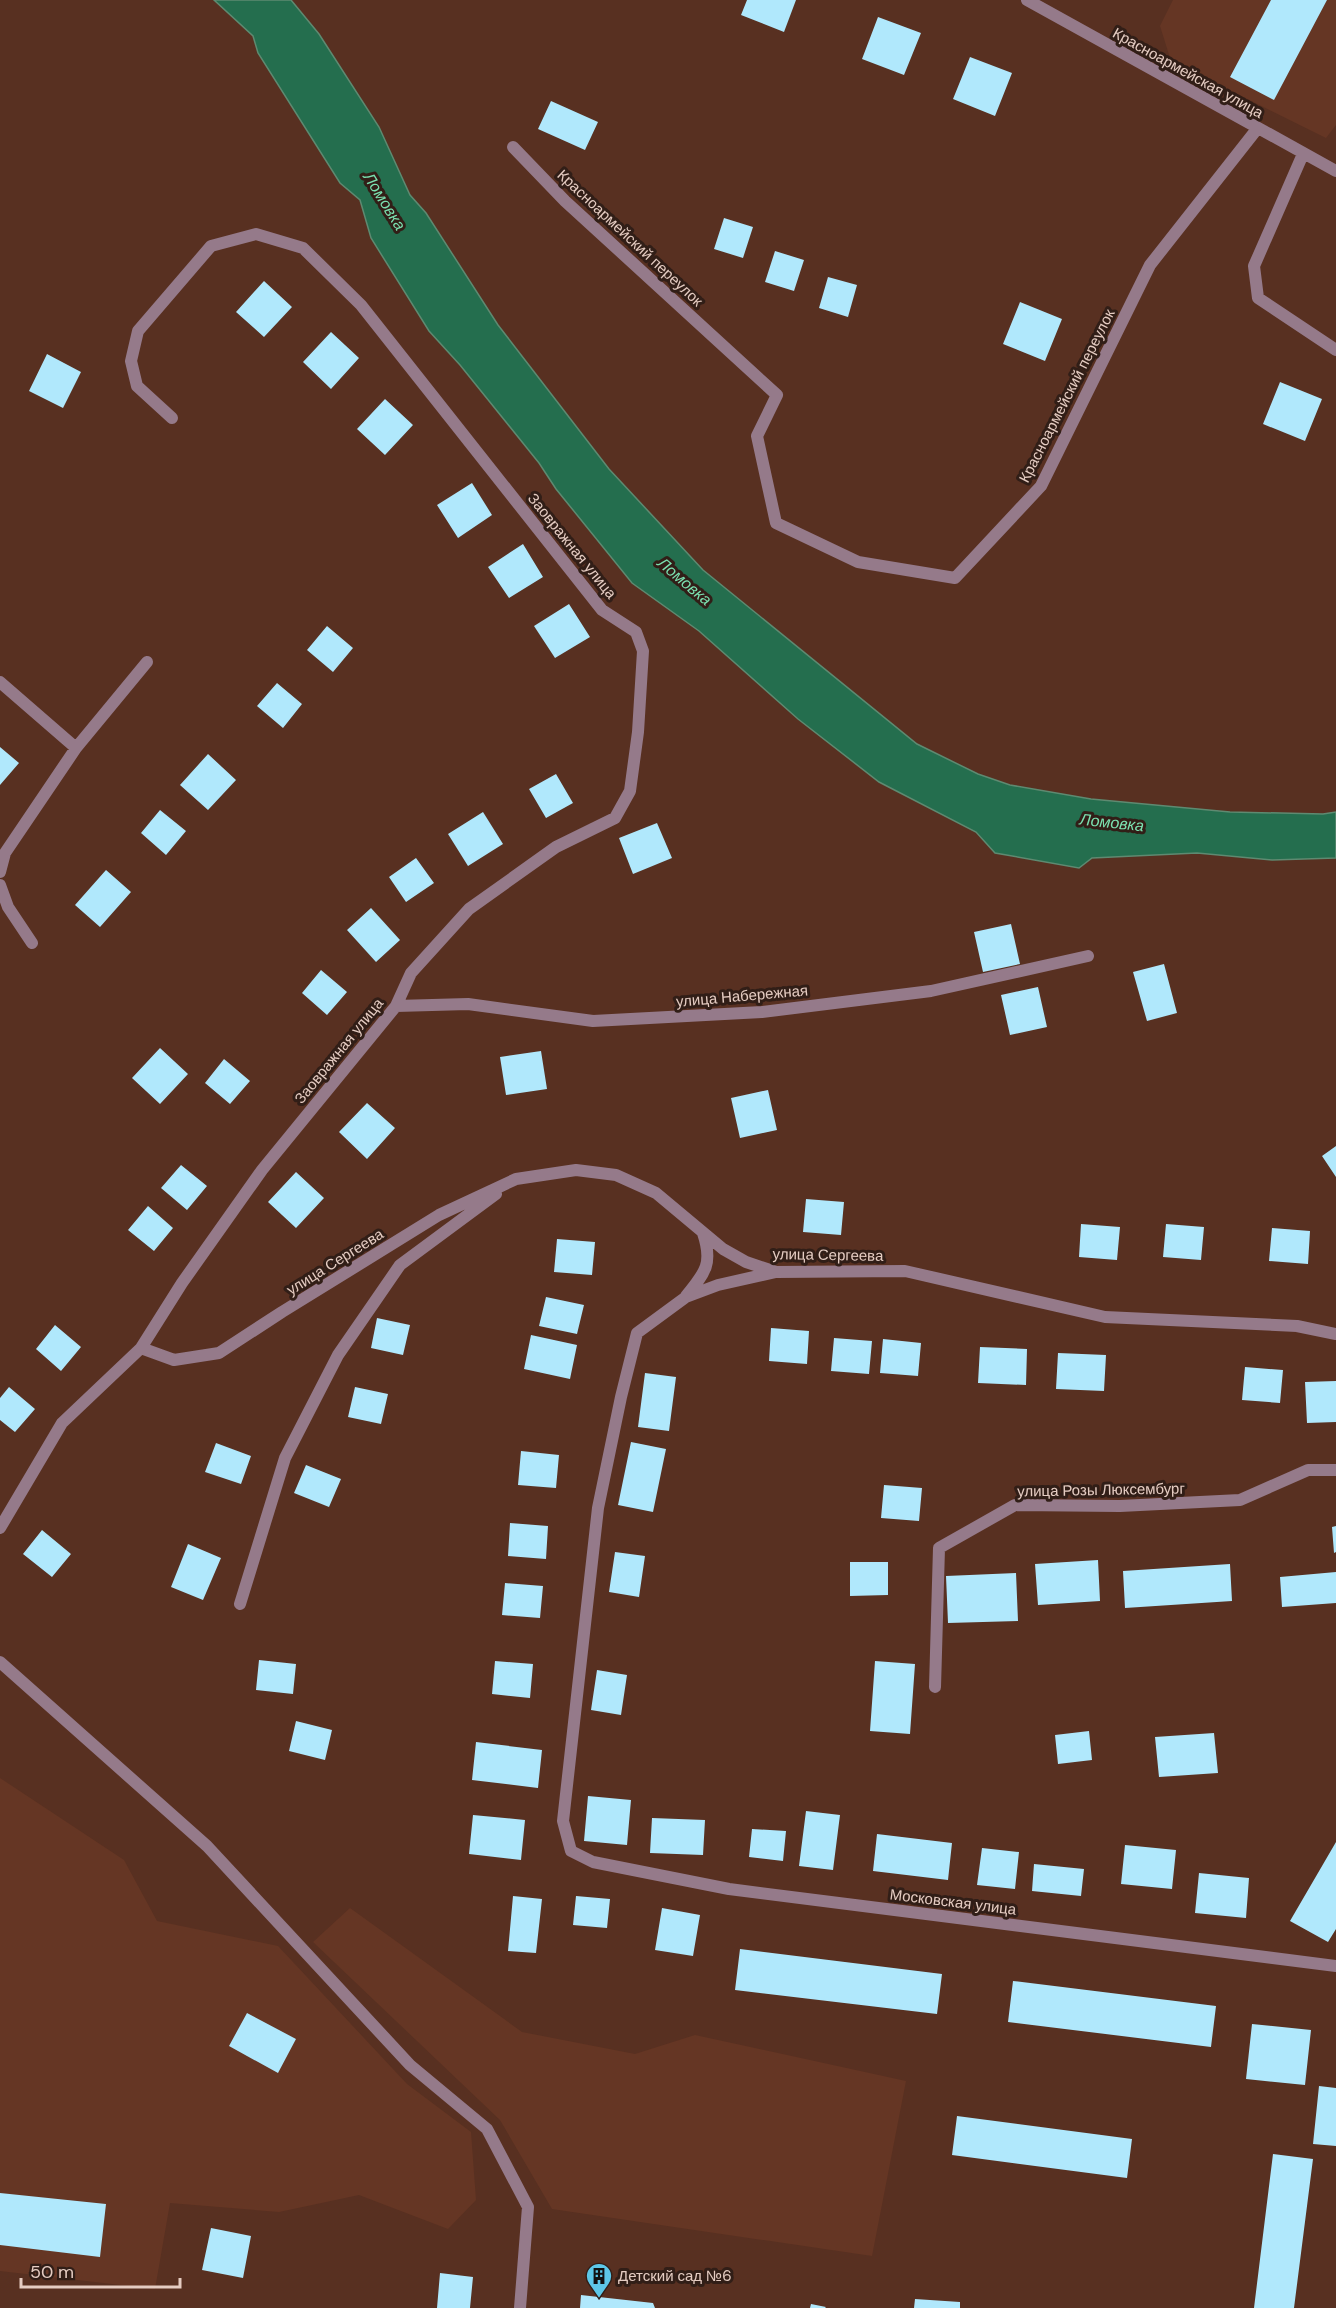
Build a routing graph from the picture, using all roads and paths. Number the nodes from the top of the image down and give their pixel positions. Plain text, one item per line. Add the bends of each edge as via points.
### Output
1 (1027, 0) edge
2 (1257, 129) junction
3 (513, 147) dead end
4 (1303, 154) junction
5 (1336, 171) edge
6 (1336, 350) edge
7 (172, 418) dead end
8 (147, 662) dead end
9 (0, 682) edge
10 (76, 748) junction
11 (0, 872) edge
12 (0, 885) edge
13 (33, 943) dead end
14 (1088, 956) dead end
15 (396, 1006) junction
16 (516, 1179) junction
17 (703, 1233) junction
18 (776, 1272) junction
19 (686, 1297) junction
20 (1336, 1334) edge
21 (141, 1348) junction
22 (1336, 1470) edge
23 (0, 1528) edge
24 (240, 1604) dead end
25 (0, 1662) edge
26 (935, 1687) dead end
27 (1336, 1966) edge
28 (520, 2308) edge

1 - 2 street, Красноармейская улица
2 - 3 street, Красноармейский переулок via 1150,265 1041,486 955,578 858,562 776,523 757,436 777,395 565,201
2 - 4 street, Красноармейская улица
4 - 5 street, Красноармейская улица
4 - 6 street via 1254,266 1258,298
7 - 15 street, Заовражная улица via 137,386 131,361 138,331 211,246 256,234 303,248 361,305 602,610 636,632 643,651 638,732 630,791 615,818 556,847 469,909 411,973
8 - 10 street
9 - 10 street
10 - 11 street via 5,853
12 - 13 street via 8,908
14 - 15 street, улица Набережная via 931,991 762,1012 593,1021 468,1004
15 - 21 street, Заовражная улица via 262,1170 182,1282
16 - 17 street, улица Сергеева via 576,1170 616,1175 656,1192
16 - 21 street, улица Сергеева via 439,1215 219,1353 174,1360
16 - 24 street via 400,1265 338,1355 285,1458
17 - 18 street, улица Сергеева via 746,1262
17 - 19 street via 709,1250 708,1263
18 - 19 street
18 - 20 street, улица Сергеева via 905,1271 1105,1317 1297,1326
19 - 27 street, Московская улица via 638,1333 616,1419 598,1508 563,1821 571,1851 593,1862 729,1889
21 - 23 street, Заовражная улица via 62,1423
22 - 26 street, улица Розы Люксембург via 1308,1470 1240,1500 1120,1506 1016,1504 939,1548
25 - 28 street via 207,1846 410,2064 487,2129 528,2206

